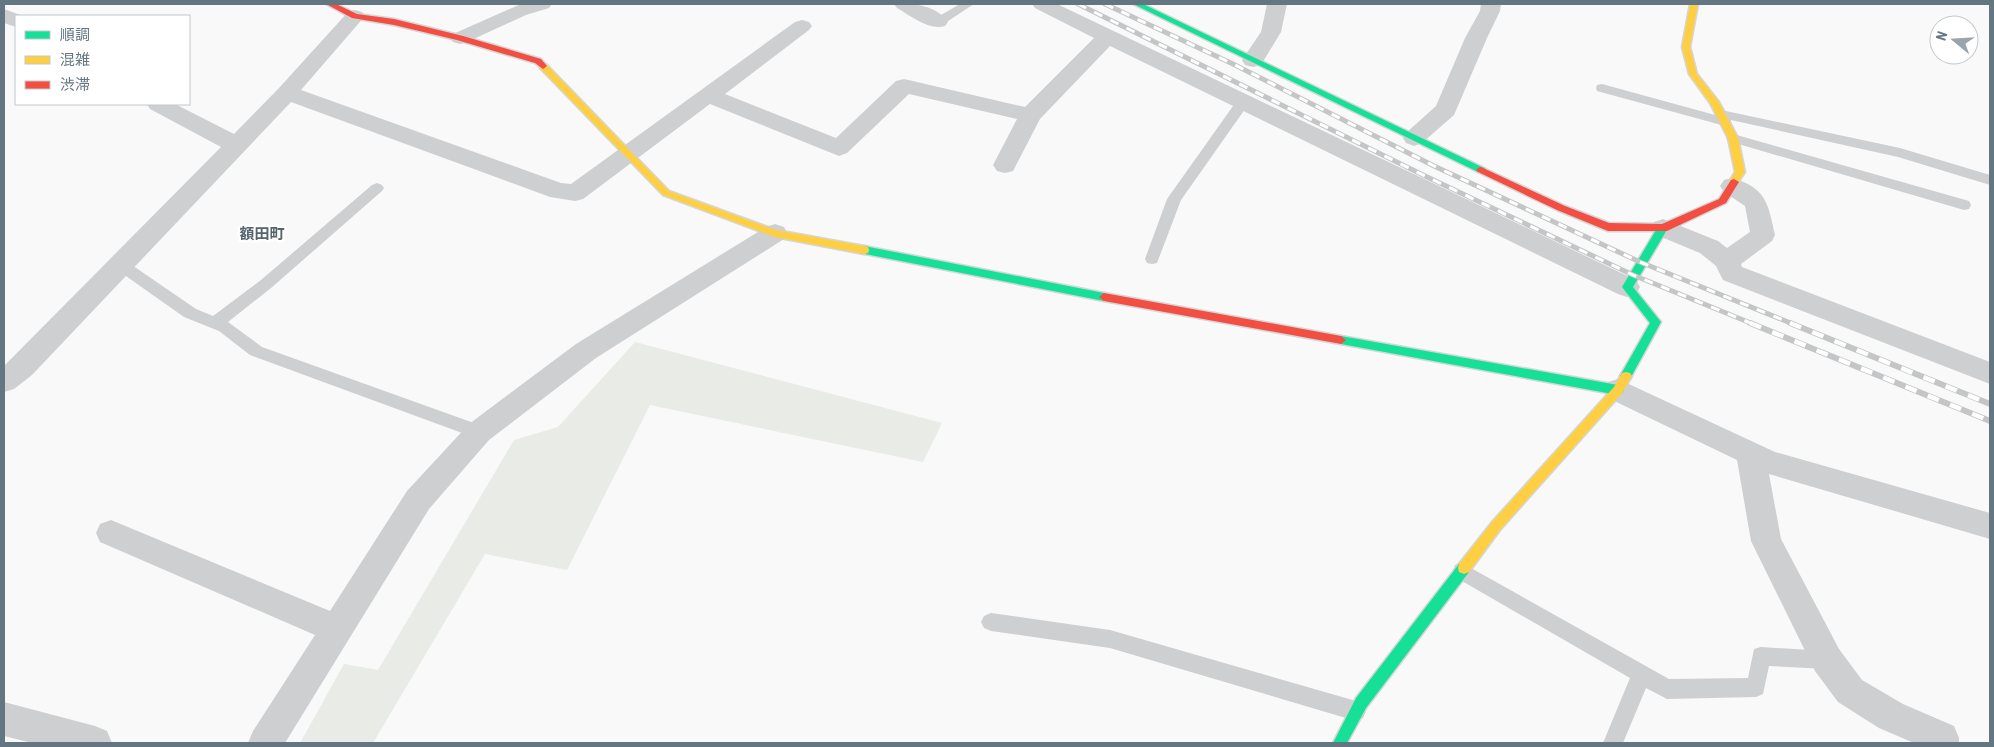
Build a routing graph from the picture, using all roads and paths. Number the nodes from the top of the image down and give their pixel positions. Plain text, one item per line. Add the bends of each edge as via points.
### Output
1 (330, 4) edge
2 (542, 4) edge
3 (904, 4) edge
4 (968, 4) edge
5 (1042, 4) edge
6 (1137, 4) edge
7 (1277, 4) edge
8 (1491, 4) edge
9 (1694, 4) edge
10 (355, 16) junction
11 (938, 22) joint
12 (802, 26) dead end
13 (1107, 37) junction
14 (460, 38) junction
15 (1253, 60) junction
16 (1602, 88) dead end
17 (287, 93) junction
18 (708, 95) junction
19 (1243, 102) junction
20 (160, 105) edge
21 (1030, 115) junction
22 (1723, 118) junction
23 (1414, 138) junction
24 (1733, 138) junction
25 (236, 145) junction
26 (629, 153) junction
27 (1005, 165) dead end
28 (1990, 180) edge
29 (1732, 186) junction
30 (377, 188) dead end
31 (1964, 205) dead end
32 (1663, 228) junction
33 (775, 234) junction
34 (1152, 259) dead end
35 (1727, 261) junction
36 (120, 265) junction
37 (1627, 287) junction
38 (216, 323) junction
39 (1990, 374) edge
40 (4, 381) edge
41 (1618, 390) junction
42 (478, 432) junction
43 (1750, 453) junction
44 (1990, 526) edge
45 (111, 533) dead end
46 (1462, 571) junction
47 (991, 622) dead end
48 (336, 629) junction
49 (1827, 660) junction
50 (1642, 674) junction
51 (1356, 711) junction
52 (4, 719) edge
53 (95, 743) edge
54 (265, 743) edge
55 (1340, 743) edge
56 (1613, 743) edge
57 (1942, 743) edge

1 - 10 street
2 - 14 street
3 - 11 street
4 - 11 lane
5 - 13 street
6 - 15 street
7 - 15 street via 1271,32
8 - 23 street via 1446,110
9 - 22 street via 1686,47 1688,56 1693,74
10 - 14 street
10 - 17 street
12 - 18 street
13 - 19 street
13 - 21 street
14 - 26 street via 538,61
15 - 23 street
16 - 22 lane
17 - 25 street
17 - 26 street via 558,191 575,194
18 - 21 street via 839,148 904,86
18 - 26 street
19 - 34 lane via 1174,199
19 - 37 street
20 - 25 street
21 - 27 street
22 - 24 street
22 - 28 lane via 1900,153
23 - 32 street via 1561,208 1608,226
24 - 29 street via 1740,172
24 - 31 lane
25 - 36 street
26 - 33 street via 666,193
29 - 32 street via 1723,201
29 - 35 street via 1756,202 1763,235
30 - 38 lane
32 - 35 street via 1709,247
32 - 37 street
33 - 41 street
33 - 42 street via 586,351
35 - 39 street via 1732,273
36 - 38 lane via 190,312
36 - 40 street via 22,367
37 - 41 street via 1656,322
38 - 42 lane via 256,351
41 - 43 street
41 - 46 street via 1496,526
42 - 48 street via 418,500
43 - 44 street via 1768,462
43 - 49 street via 1766,541
45 - 48 street
46 - 50 lane
46 - 51 street
47 - 51 lane via 1110,639
48 - 54 street
49 - 50 lane via 1761,656 1756,687 1667,689
49 - 57 street via 1850,691 1891,716 1942,738
50 - 56 lane
51 - 55 street
52 - 53 street

